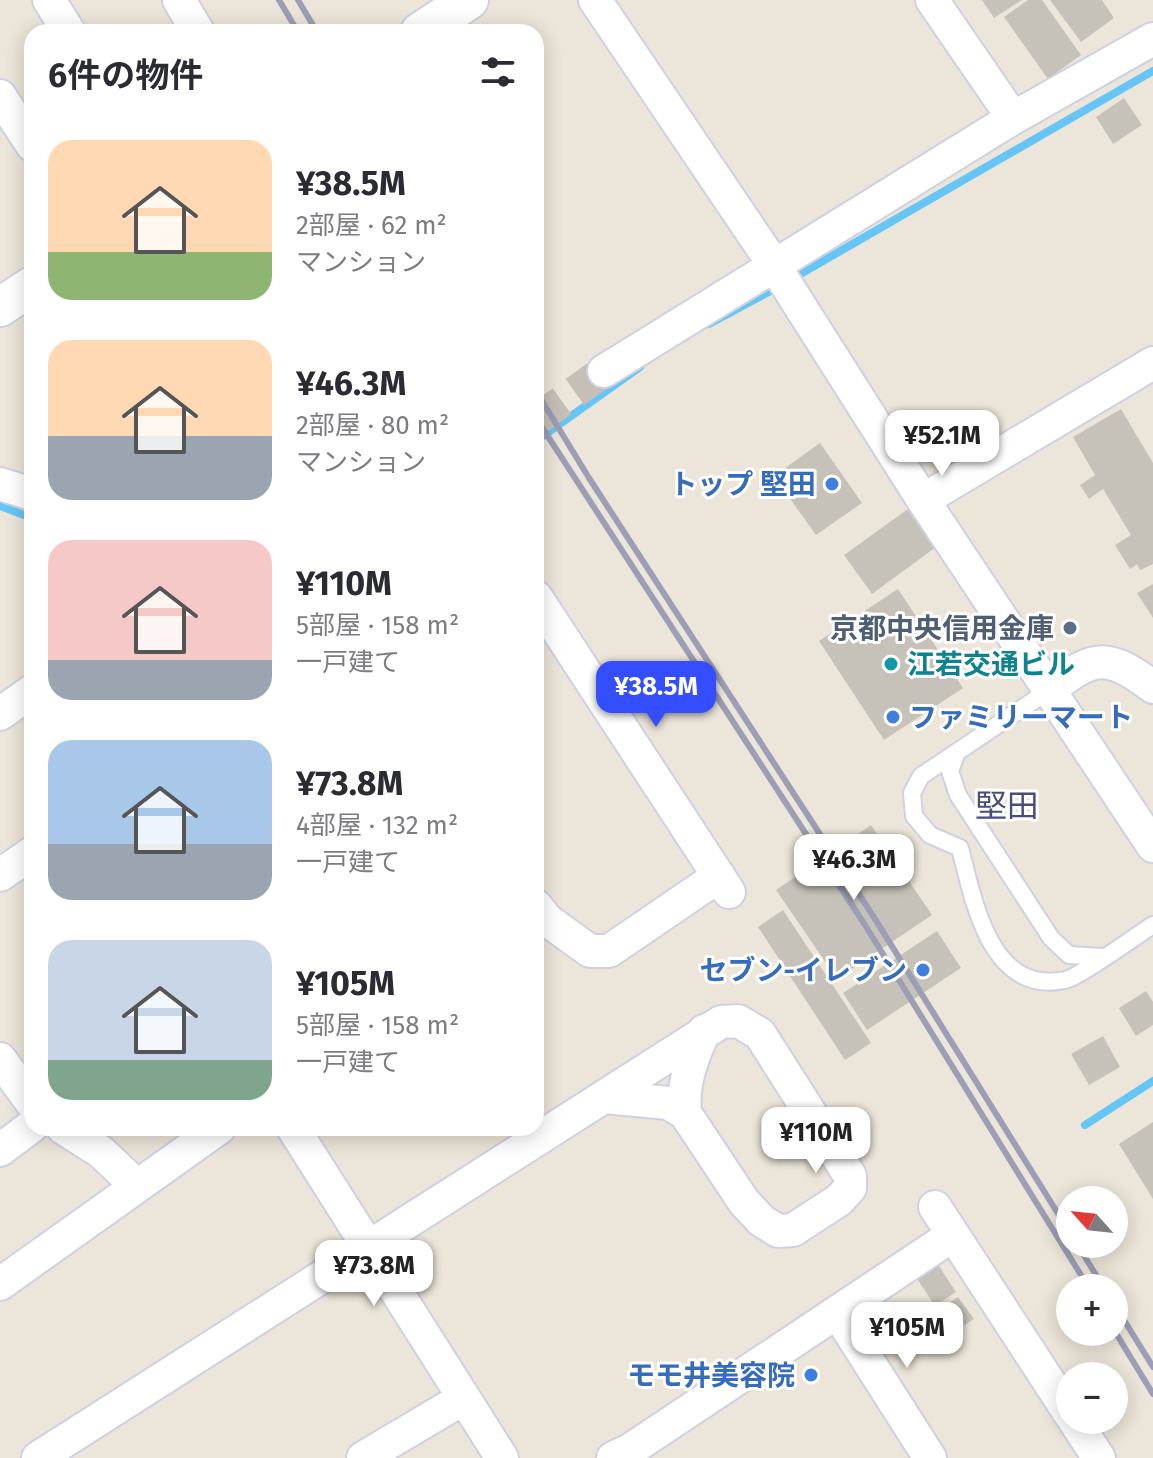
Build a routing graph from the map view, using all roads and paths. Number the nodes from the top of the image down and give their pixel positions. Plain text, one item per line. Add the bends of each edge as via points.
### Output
1 (49, 0) edge
2 (179, 0) edge
3 (469, 0) edge
4 (595, 0) edge
5 (932, 0) edge
6 (64, 24) edge
7 (193, 24) edge
8 (432, 24) edge
9 (1153, 39) edge
10 (0, 96) edge
11 (1013, 118) junction
12 (24, 133) edge
13 (781, 277) junction
14 (24, 291) edge
15 (0, 307) edge
16 (1153, 363) edge
17 (604, 371) tunnel mouth
18 (0, 484) edge
19 (24, 492) edge
20 (923, 500) junction
21 (544, 609) edge
22 (1153, 687) edge
23 (1048, 691) junction
24 (24, 697) edge
25 (0, 714) edge
26 (957, 752) junction
27 (982, 832) junction
28 (1153, 846) edge
29 (960, 848) junction
30 (544, 916) edge
31 (1153, 925) edge
32 (1102, 957) junction
33 (704, 1031) junction
34 (0, 1059) edge
35 (24, 1092) edge
36 (604, 1097) junction
37 (685, 1113) junction
38 (24, 1132) edge
39 (544, 1135) edge
40 (76, 1136) edge
41 (201, 1136) edge
42 (298, 1136) edge
43 (543, 1136) edge
44 (0, 1150) edge
45 (137, 1186) junction
46 (935, 1207) dead end
47 (953, 1235) junction
48 (368, 1247) junction
49 (0, 1284) edge
50 (837, 1312) junction
51 (1056, 1393) edge
52 (464, 1398) junction
53 (1083, 1434) edge
54 (38, 1458) edge
55 (363, 1458) edge
56 (502, 1458) edge
57 (613, 1458) edge
58 (930, 1458) edge
59 (1099, 1458) edge

1 - 6 street
2 - 7 street
3 - 8 street
4 - 13 street
5 - 11 street
9 - 11 street
10 - 12 street
11 - 13 street
13 - 17 street
13 - 20 street
14 - 15 street
16 - 20 street
18 - 19 street
20 - 23 street
21 - 30 street via 724,884 609,951 590,951
22 - 23 street via 1108,660 1079,667
23 - 26 lane
23 - 28 street
24 - 25 street
26 - 27 lane via 950,771 958,795
26 - 29 lane via 921,776 912,793 914,816 930,835
27 - 29 lane
27 - 32 lane via 1051,938 1069,955
29 - 32 lane via 977,914 1012,970 1036,981 1068,980
31 - 32 lane
33 - 36 street
33 - 37 street via 689,1066
33 - 37 street via 738,1021 760,1034 850,1176 850,1188 793,1230 778,1231 744,1202
34 - 35 street
36 - 37 street via 668,1103
36 - 39 street
38 - 44 street
40 - 45 street
41 - 45 street
42 - 48 street
43 - 48 street
45 - 49 street
46 - 47 street
47 - 50 street
47 - 51 street
48 - 52 street
48 - 54 street
50 - 57 street
50 - 58 street
52 - 55 street
52 - 56 street
53 - 59 street

